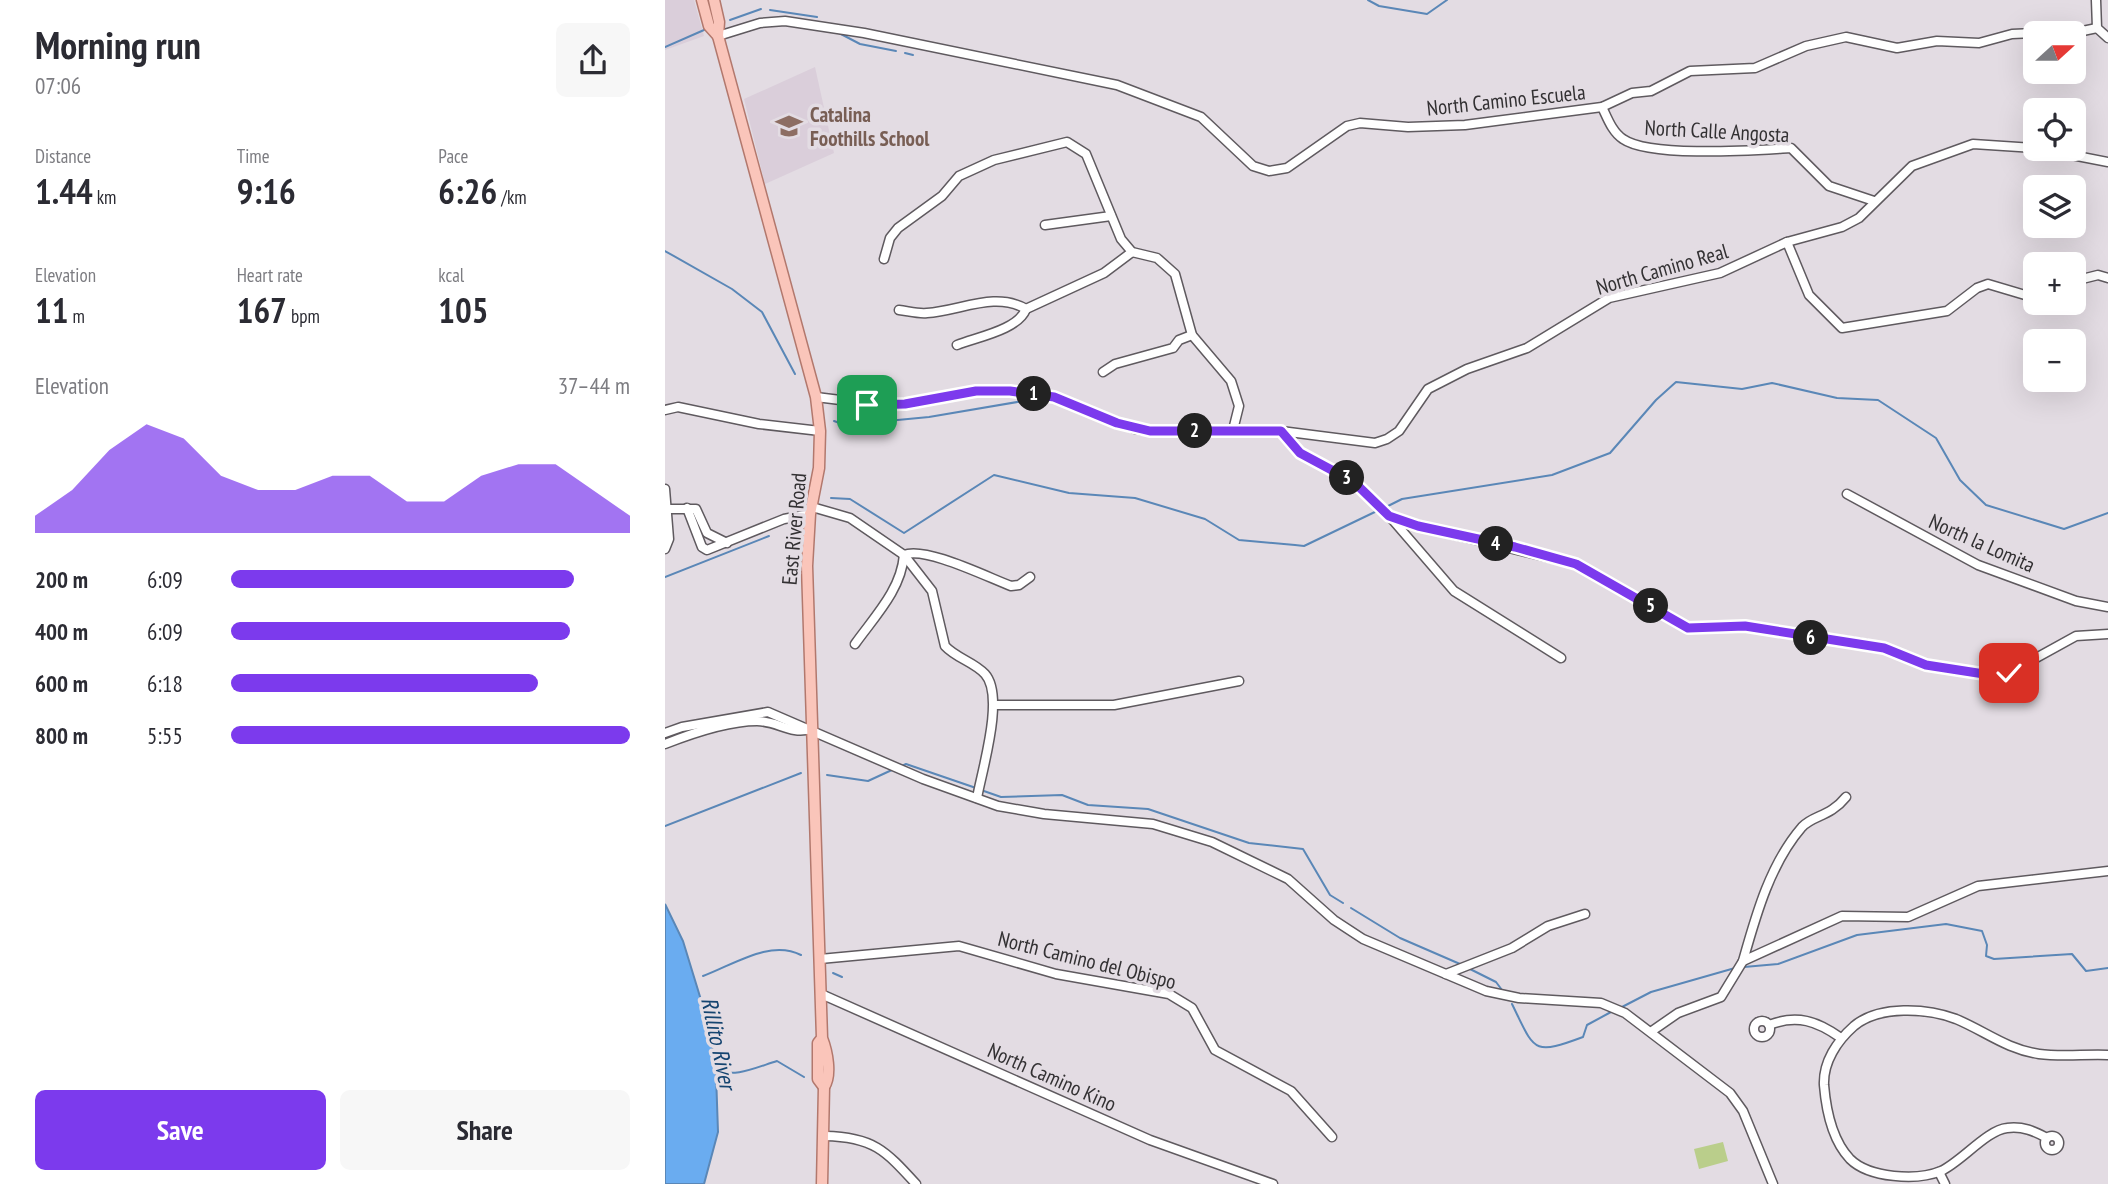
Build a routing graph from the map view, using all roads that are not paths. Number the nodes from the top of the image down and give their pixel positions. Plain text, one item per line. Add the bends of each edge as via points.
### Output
1 (702, 0) edge
2 (714, 0) edge
3 (2096, 0) edge
4 (2097, 28) junction
5 (2086, 30) edge
6 (2023, 34) edge
7 (718, 36) junction
8 (2108, 38) edge
9 (1602, 107) junction
10 (2023, 147) edge
11 (2086, 158) edge
12 (2108, 162) edge
13 (1874, 201) junction
14 (1111, 216) junction
15 (1045, 225) dead end
16 (1787, 242) junction
17 (1132, 252) junction
18 (884, 259) dead end
19 (2086, 278) edge
20 (2108, 278) edge
21 (2023, 294) edge
22 (1026, 309) junction
23 (899, 310) dead end
24 (1192, 335) junction
25 (957, 345) dead end
26 (1104, 372) dead end
27 (816, 397) junction
28 (665, 410) edge
29 (697, 412) junction
30 (665, 416) edge
31 (1233, 430) junction
32 (820, 431) junction
33 (1281, 431) junction
34 (665, 489) edge
35 (1847, 494) dead end
36 (687, 508) junction
37 (666, 509) edge
38 (811, 510) junction
39 (1389, 516) junction
40 (727, 543) junction
41 (666, 548) edge
42 (904, 555) junction
43 (1030, 577) dead end
44 (2108, 607) edge
45 (2108, 634) edge
46 (855, 644) dead end
47 (1561, 658) dead end
48 (1239, 681) dead end
49 (994, 705) junction
50 (811, 729) junction
51 (665, 733) edge
52 (665, 744) edge
53 (1846, 797) dead end
54 (977, 798) junction
55 (2108, 872) edge
56 (1585, 914) dead end
57 (820, 959) junction
58 (1743, 961) junction
59 (1446, 974) junction
60 (821, 994) junction
61 (1769, 1025) dead end
62 (1652, 1031) junction
63 (1841, 1038) junction
64 (2108, 1055) edge
65 (825, 1136) junction
66 (1332, 1137) dead end
67 (2047, 1138) dead end
68 (1939, 1172) junction
69 (822, 1184) edge
70 (916, 1184) edge
71 (1273, 1184) edge
72 (1773, 1184) edge
73 (1945, 1184) edge

1 - 7 main road, East River Road via 709,26
2 - 7 main road, East River Road
3 - 4 street
4 - 5 street
4 - 8 street
6 - 9 street, North Camino Escuela via 1979,43 1937,41 1897,48 1846,37 1806,46 1755,68 1690,71 1651,91 1632,93
7 - 9 street, North Camino Escuela via 785,20 1117,85 1201,117 1253,166 1269,171 1287,168 1347,126 1381,122 1408,127 1465,125
7 - 27 main road, East River Road
9 - 13 street, North Calle Angosta via 1623,139 1644,146 1744,153 1791,148 1829,186
10 - 13 street, North Camino Real via 1973,144 1912,166
11 - 12 street
13 - 16 street, North Camino Real via 1849,224
14 - 15 street
14 - 17 street
14 - 18 street via 1086,154 1067,142 994,160 959,176 941,196 908,218 890,238
16 - 21 street via 1809,295 1842,328 1947,311 1988,284
16 - 33 street, North Camino Real via 1720,273 1609,298 1527,348 1450,376 1428,389 1399,431 1387,439 1375,443
17 - 22 street via 1104,273
17 - 24 street via 1157,258 1175,274
19 - 20 street
22 - 23 street via 1013,301 926,313
22 - 25 street via 1011,325
24 - 26 street via 1173,348 1115,364
24 - 31 street via 1231,381 1239,406
27 - 31 street, North Camino Real via 889,406 976,391 1010,391 1054,397 1135,429
27 - 32 main road, East River Road
28 - 29 street via 678,407
29 - 30 street
29 - 32 street via 784,429
31 - 33 street, North Camino Real
32 - 38 main road, East River Road
33 - 39 street via 1300,453 1354,482
34 - 37 street
35 - 44 street, North la Lomita via 1977,565 2075,601
36 - 37 street
36 - 40 street via 696,509 707,533
36 - 40 street via 702,547 707,550
37 - 41 street
38 - 40 street
38 - 42 street via 850,518
38 - 50 main road, East River Road via 807,566
39 - 45 street via 1576,564 1688,628 1745,626 1865,644 1926,665 1984,674 2009,673 2076,636
39 - 47 street via 1454,591
42 - 43 street via 910,552 942,560 1011,586
42 - 46 street via 894,591
42 - 49 street via 932,591 945,646 987,675
48 - 49 street via 1114,705
49 - 54 street
50 - 51 street via 768,712
50 - 52 street via 798,733 758,720 695,732
50 - 54 street
50 - 57 main road, East River Road
53 - 58 street via 1834,811 1804,824 1789,845 1766,890
54 - 59 street via 1027,812 1153,824 1212,842 1288,879 1363,939
55 - 58 street via 1977,886 1908,917 1842,916
56 - 59 street via 1548,926 1512,948
57 - 60 main road, East River Road
57 - 66 street, North Camino del Obispo via 959,946 1056,974 1169,994 1192,1008 1215,1050 1291,1091
58 - 62 street via 1721,997 1678,1013
59 - 62 street via 1503,996 1601,1003
60 - 65 main road, East River Road via 818,1079 824,1087
60 - 71 street, North Camino Kino via 1150,1140
61 - 63 street via 1803,1019
62 - 72 street via 1730,1093 1743,1111
63 - 64 street via 1862,1020 1905,1010 1955,1019 1996,1042 2039,1054
63 - 68 street via 1823,1071 1825,1109 1850,1160 1895,1177
65 - 69 main road, East River Road
65 - 70 street via 872,1143
67 - 68 street via 2029,1129 2005,1128
68 - 73 street

